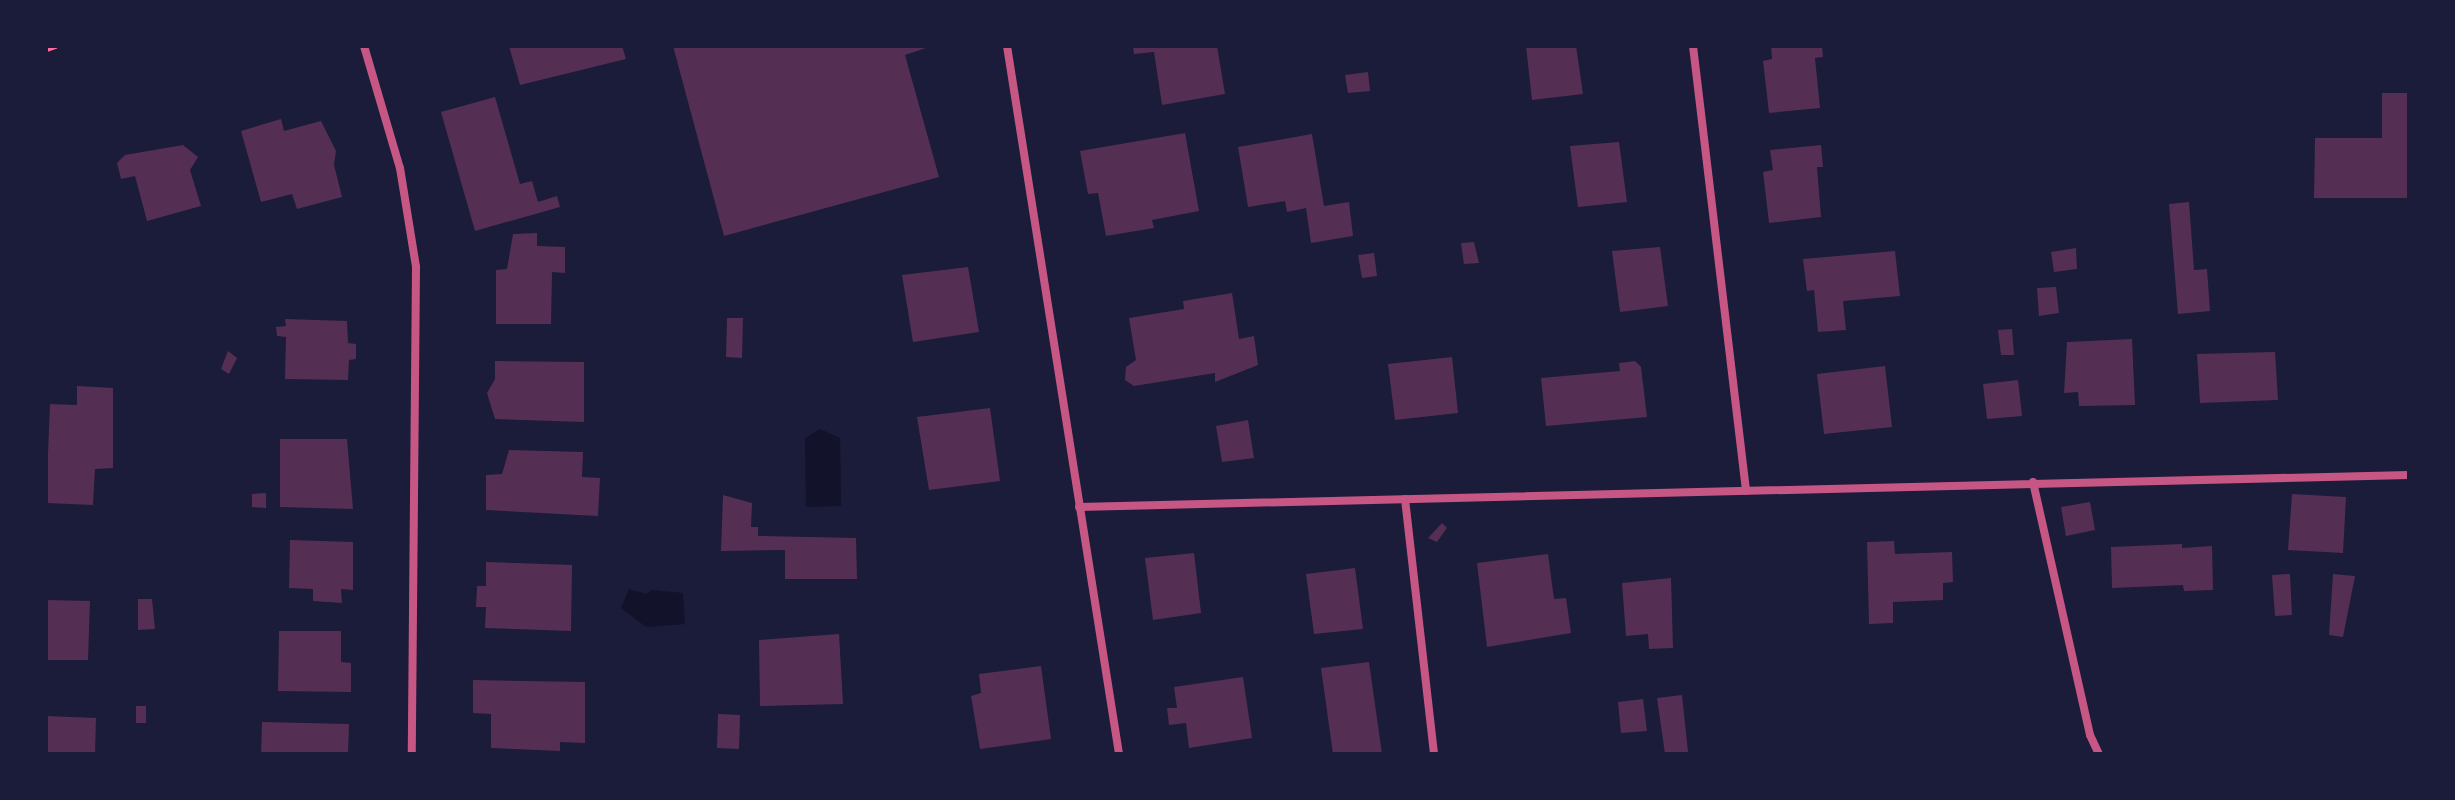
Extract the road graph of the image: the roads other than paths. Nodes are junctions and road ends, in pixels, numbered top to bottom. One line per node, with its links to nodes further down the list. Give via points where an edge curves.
1 (364, 46): 9 (street, via 400,168 416,267)
2 (1007, 46): 8 (street)
3 (1693, 46): 6 (street)
4 (2409, 475): 5 (street)
5 (2033, 482): 6 (street); 12 (street, via 2090,735)
6 (1746, 491): 7 (street)
7 (1405, 499): 8 (street); 11 (street)
8 (1079, 507): 10 (street)
9 (412, 754)
10 (1119, 754)
11 (1434, 754)
12 (2099, 754)

